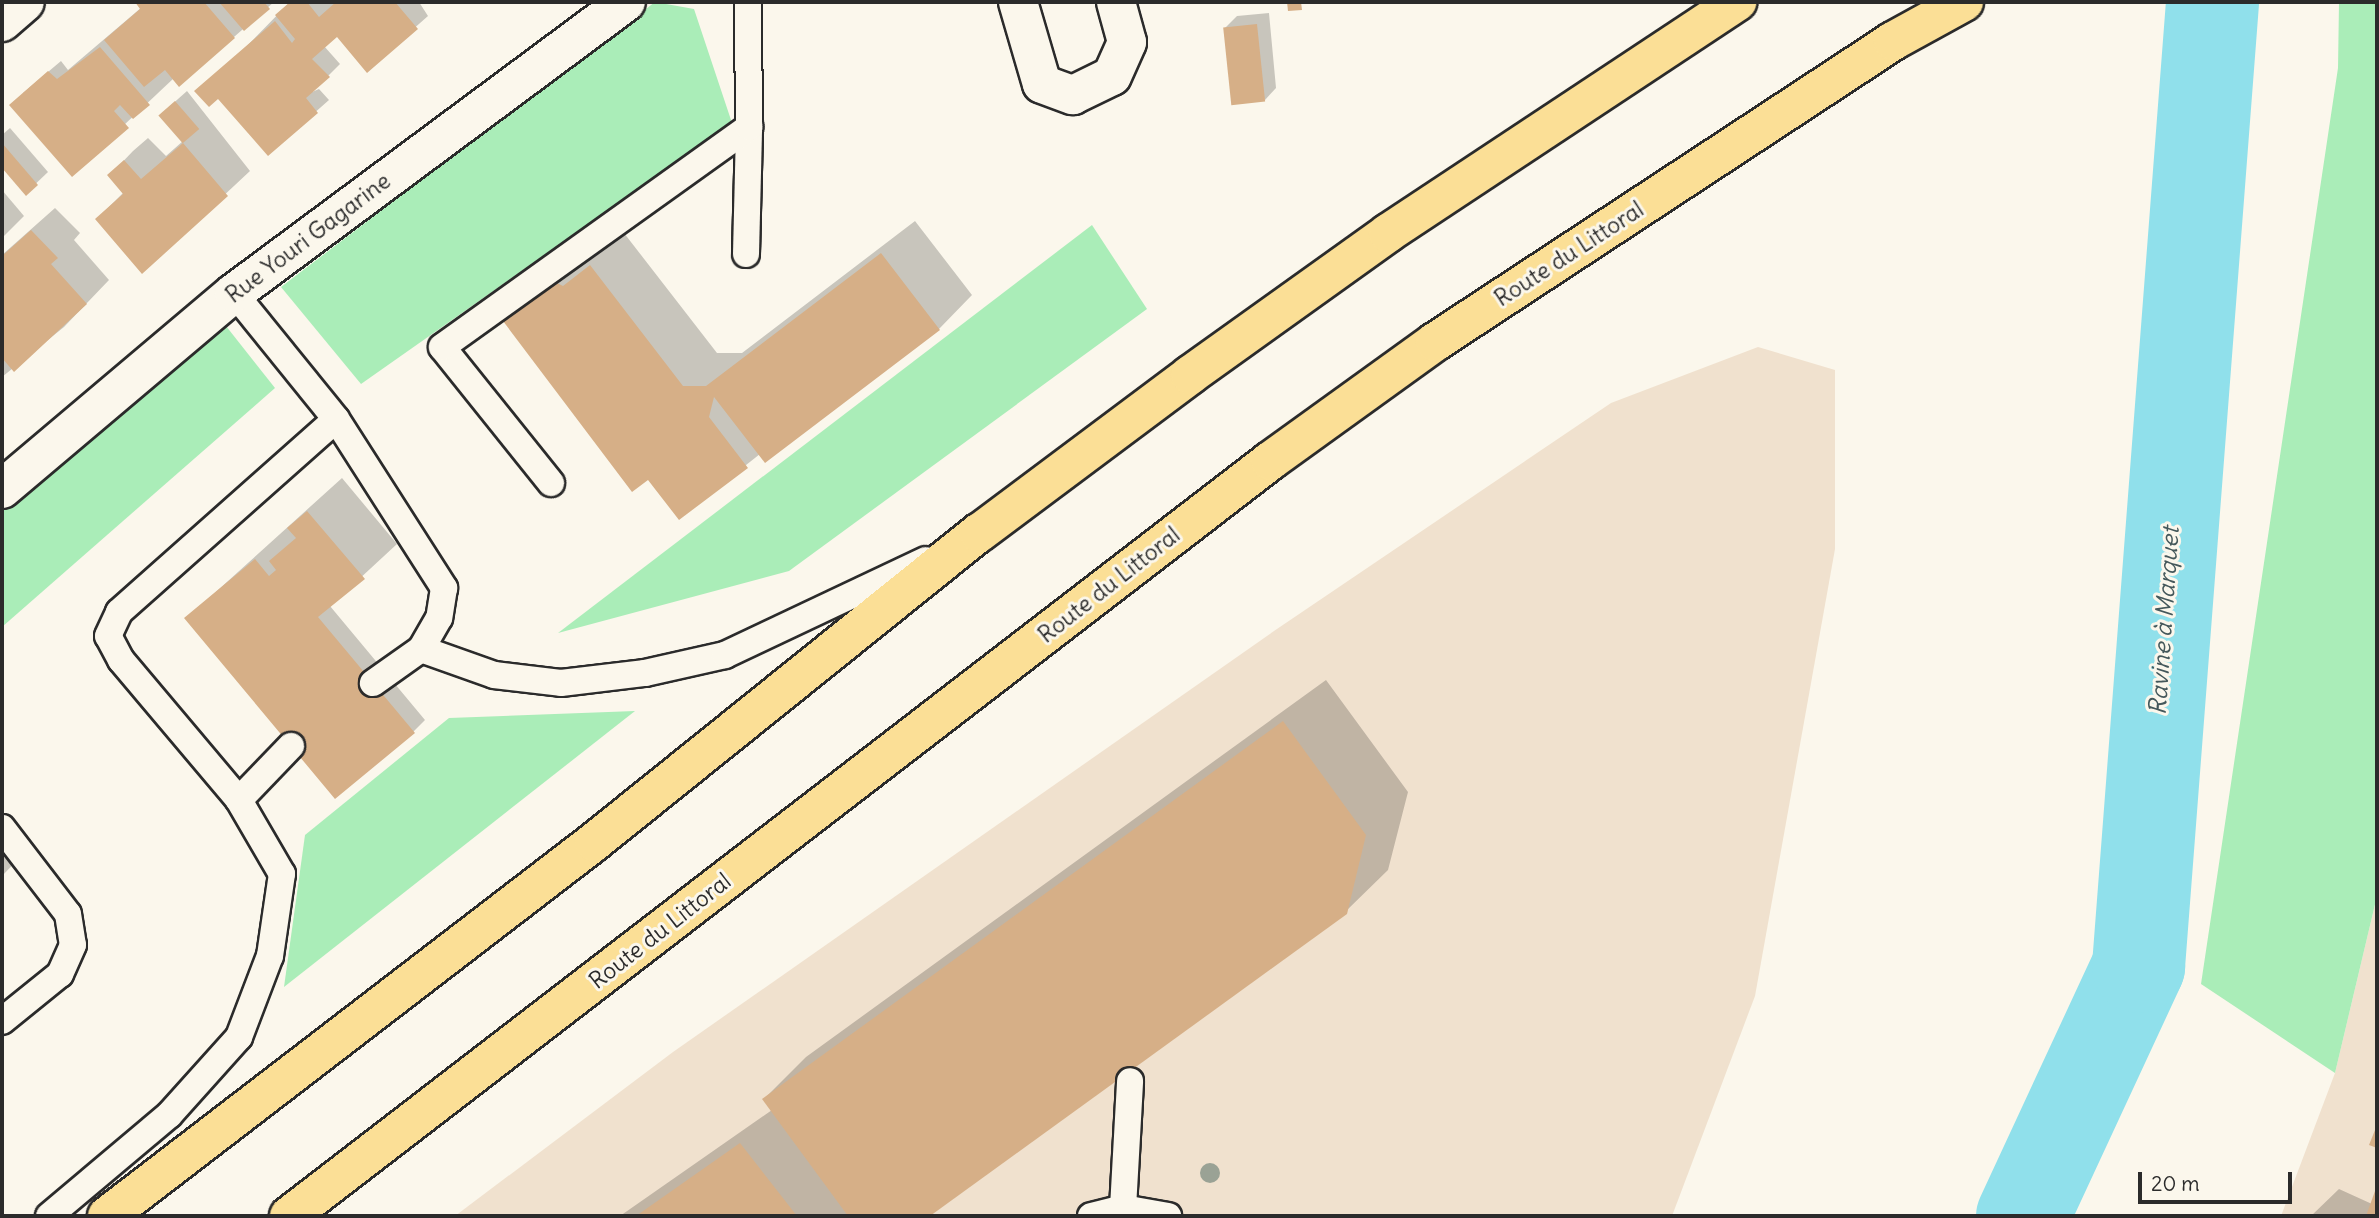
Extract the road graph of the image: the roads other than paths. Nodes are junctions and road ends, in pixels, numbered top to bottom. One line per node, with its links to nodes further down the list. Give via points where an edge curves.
1 (24, 2): 8 (street)
2 (626, 2): 11 (street, Rue Youri Gagarine)
3 (748, 2): 9 (lane)
4 (1018, 2): 5 (street, via 1042,84 1073,95 1112,76 1127,42)
5 (1116, 2)
6 (1737, 2): 15 (highway, via 1388,233)
7 (1964, 2): 26 (highway, Route du Littoral, via 1893,41 1435,342 1270,461)
8 (2, 22)
9 (749, 127): 10 (lane); 13 (lane, via 442,347)
10 (746, 254)
11 (234, 293): 12 (lane); 14 (street, Rue Youri Gagarine)
12 (336, 419): 16 (lane, via 444,588 439,618); 19 (lane, via 119,612 108,636 121,660)
13 (551, 483)
14 (2, 489)
15 (979, 533): 16 (lane, via 724,655 645,673 561,683 494,676); 25 (highway, via 594,842)
16 (421, 649): 17 (lane)
17 (373, 683)
18 (291, 746): 19 (lane)
19 (239, 800): 24 (lane, via 282,874 270,956 239,1037 169,1115)
20 (2, 828): 21 (lane, via 68,914 73,945 60,974)
21 (2, 1021)
22 (1130, 1081): 23 (lane)
23 (1123, 1208): 27 (lane); 28 (lane)
24 (49, 1216)
25 (107, 1216)
26 (289, 1216)
27 (1091, 1216)
28 (1168, 1216)

